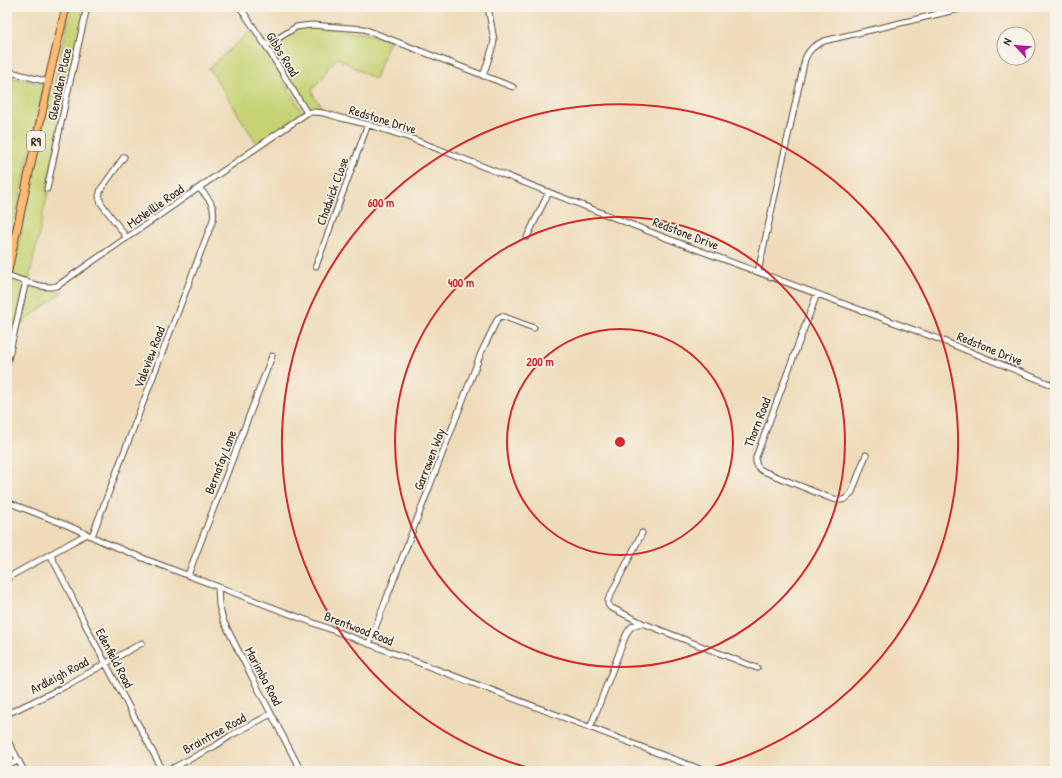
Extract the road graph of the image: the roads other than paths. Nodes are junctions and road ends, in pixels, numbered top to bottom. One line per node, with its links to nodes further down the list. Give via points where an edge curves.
1 (66, 7): 9 (highway, R9)
2 (87, 7): 15 (street, Glenalden Place)
3 (240, 7): 6 (street, Gibbs Road)
4 (488, 7): 8 (street, via 494,40)
5 (968, 7): 20 (street, via 824,41 810,50 805,59)
6 (266, 46): 8 (street, via 300,26 364,29); 11 (street, Gibbs Road)
7 (7, 71): 9 (street)
8 (483, 76): 10 (street)
9 (48, 82): 21 (highway, R9)
10 (513, 88)
11 (307, 113): 12 (street, Redstone Drive, via 322,113); 14 (street, McNeillie Road)
12 (368, 124): 16 (street, Redstone Drive); 19 (street, Chadwick Close)
13 (124, 157): 18 (street, via 101,189 100,196 101,203)
14 (199, 188): 18 (street, McNeillie Road); 31 (street, Valeview Road, via 210,200 214,210 213,220)
15 (48, 189)
16 (549, 192): 17 (street); 20 (street, Redstone Drive)
17 (527, 237)
18 (127, 238): 22 (street, McNeillie Road, via 57,286 52,288)
19 (316, 266)
20 (758, 272): 23 (street, Redstone Drive)
21 (7, 275): 22 (street, McNeillie Road)
22 (26, 281): 26 (street)
23 (817, 294): 27 (street, Redstone Drive); 28 (street, Thorn Road, via 755,462 763,471 840,501 849,497 852,492)
24 (534, 328): 38 (street, Garrowen Way, via 502,316 498,318 481,353)
25 (272, 356): 33 (street, Bernafay Lane)
26 (7, 364)
27 (1055, 386)
28 (866, 455)
29 (7, 502): 31 (street, Brentwood Road)
30 (642, 533): 36 (street, via 608,604)
31 (90, 535): 32 (street); 33 (street, Brentwood Road)
32 (50, 554): 34 (street); 39 (street, Edenfield Road)
33 (188, 575): 35 (street, Brentwood Road)
34 (7, 578)
35 (218, 587): 38 (street, Brentwood Road); 42 (street, Marimba Road, via 223,620)
36 (645, 624): 40 (street); 43 (street, via 632,626 627,632)
37 (142, 643): 39 (street, Ardleigh Road)
38 (369, 644): 43 (street, Brentwood Road)
39 (106, 662): 41 (street, Ardleigh Road, via 62,688); 49 (street, Edenfield Road)
40 (757, 668)
41 (7, 714)
42 (271, 714): 50 (street, Braintree Road); 51 (street, Marimba Road)
43 (590, 728): 47 (street, Brentwood Road)
44 (7, 739): 45 (street)
45 (18, 761): 46 (street); 48 (street)
46 (7, 766)
47 (692, 766): 52 (street); 53 (street, Brentwood Road)
48 (24, 771)
49 (163, 771)
50 (167, 771)
51 (301, 771)
52 (687, 771)
53 (705, 771)

